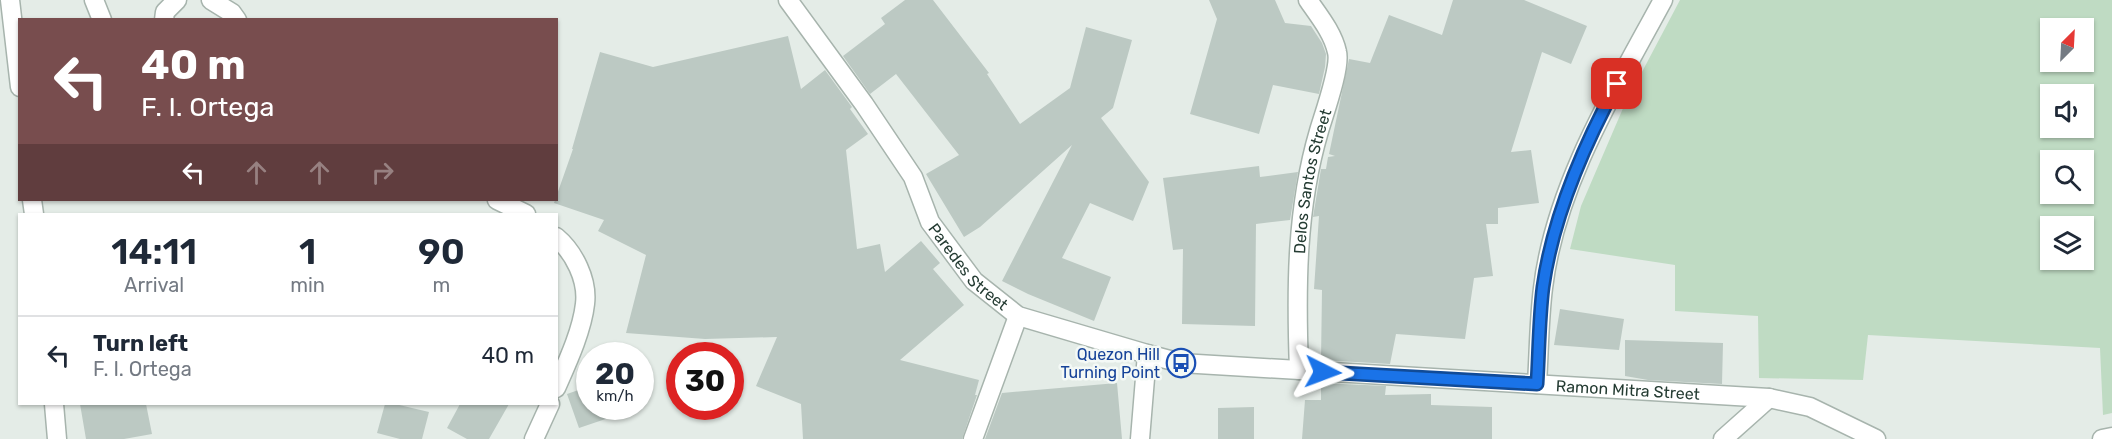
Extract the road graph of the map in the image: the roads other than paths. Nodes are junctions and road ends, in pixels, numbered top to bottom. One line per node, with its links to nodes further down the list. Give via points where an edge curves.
1 (10, 0): 11 (street)
2 (94, 0): 8 (street)
3 (177, 0): 9 (street)
4 (211, 0): 10 (street)
5 (788, 0): 15 (street, Paredes Street, via 912,177 930,222 974,281)
6 (1308, 0): 17 (street, Delos Santos Street, via 1338,53 1304,196 1298,250)
7 (1663, 0): 19 (street, via 1606,105 1566,196 1543,288)
8 (101, 18)
9 (164, 18)
10 (236, 18)
11 (18, 70)
12 (499, 201): 13 (street)
13 (523, 213)
14 (558, 240): 18 (street, via 580,267 585,303)
15 (1018, 316): 16 (street, Paredes Street); 26 (street)
16 (1147, 354): 17 (street, Paredes Street, via 1181,363); 27 (street)
17 (1299, 370): 19 (street, Ramon Mitra Street)
18 (558, 383)
19 (1537, 384): 20 (street, Ramon Mitra Street)
20 (1769, 398): 28 (street); 29 (street, Ramon Mitra Street, via 1810,406)
21 (54, 405): 24 (street)
22 (550, 405): 25 (street)
23 (2112, 437): 30 (street)
24 (57, 439)
25 (534, 439)
26 (973, 439)
27 (1140, 439)
28 (1723, 439)
29 (1876, 439)
30 (2102, 439)

